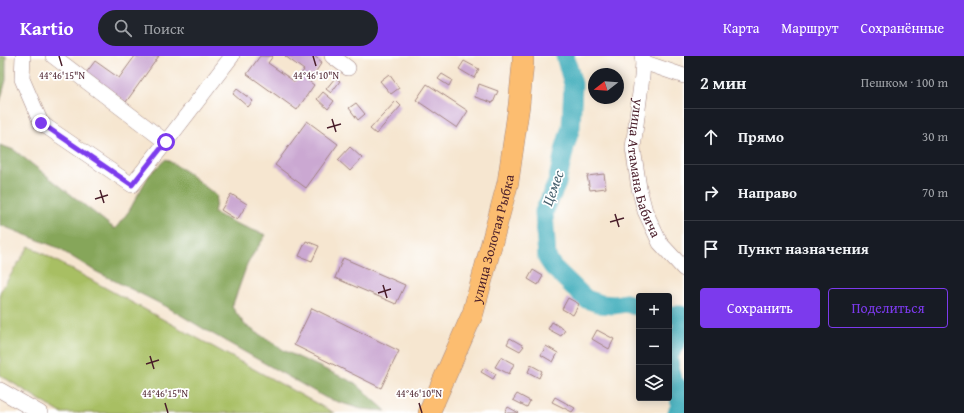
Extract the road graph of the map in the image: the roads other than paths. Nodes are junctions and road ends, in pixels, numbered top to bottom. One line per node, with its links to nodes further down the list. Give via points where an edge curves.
1 (23, 56): 9 (street, via 22,79 41,123 132,185)
2 (53, 56): 9 (street)
3 (232, 56): 9 (street)
4 (332, 56): 7 (street)
5 (522, 56): 13 (highway, улица Золотая Рыбка, via 519,105 508,182 473,313)
6 (642, 59): 8 (street); 10 (street, улица Атамана Бабича, via 633,148 639,188 645,211 660,243)
7 (348, 68)
8 (684, 76)
9 (166, 142)
10 (684, 269)
11 (0, 390): 12 (street)
12 (40, 413)
13 (429, 413)

